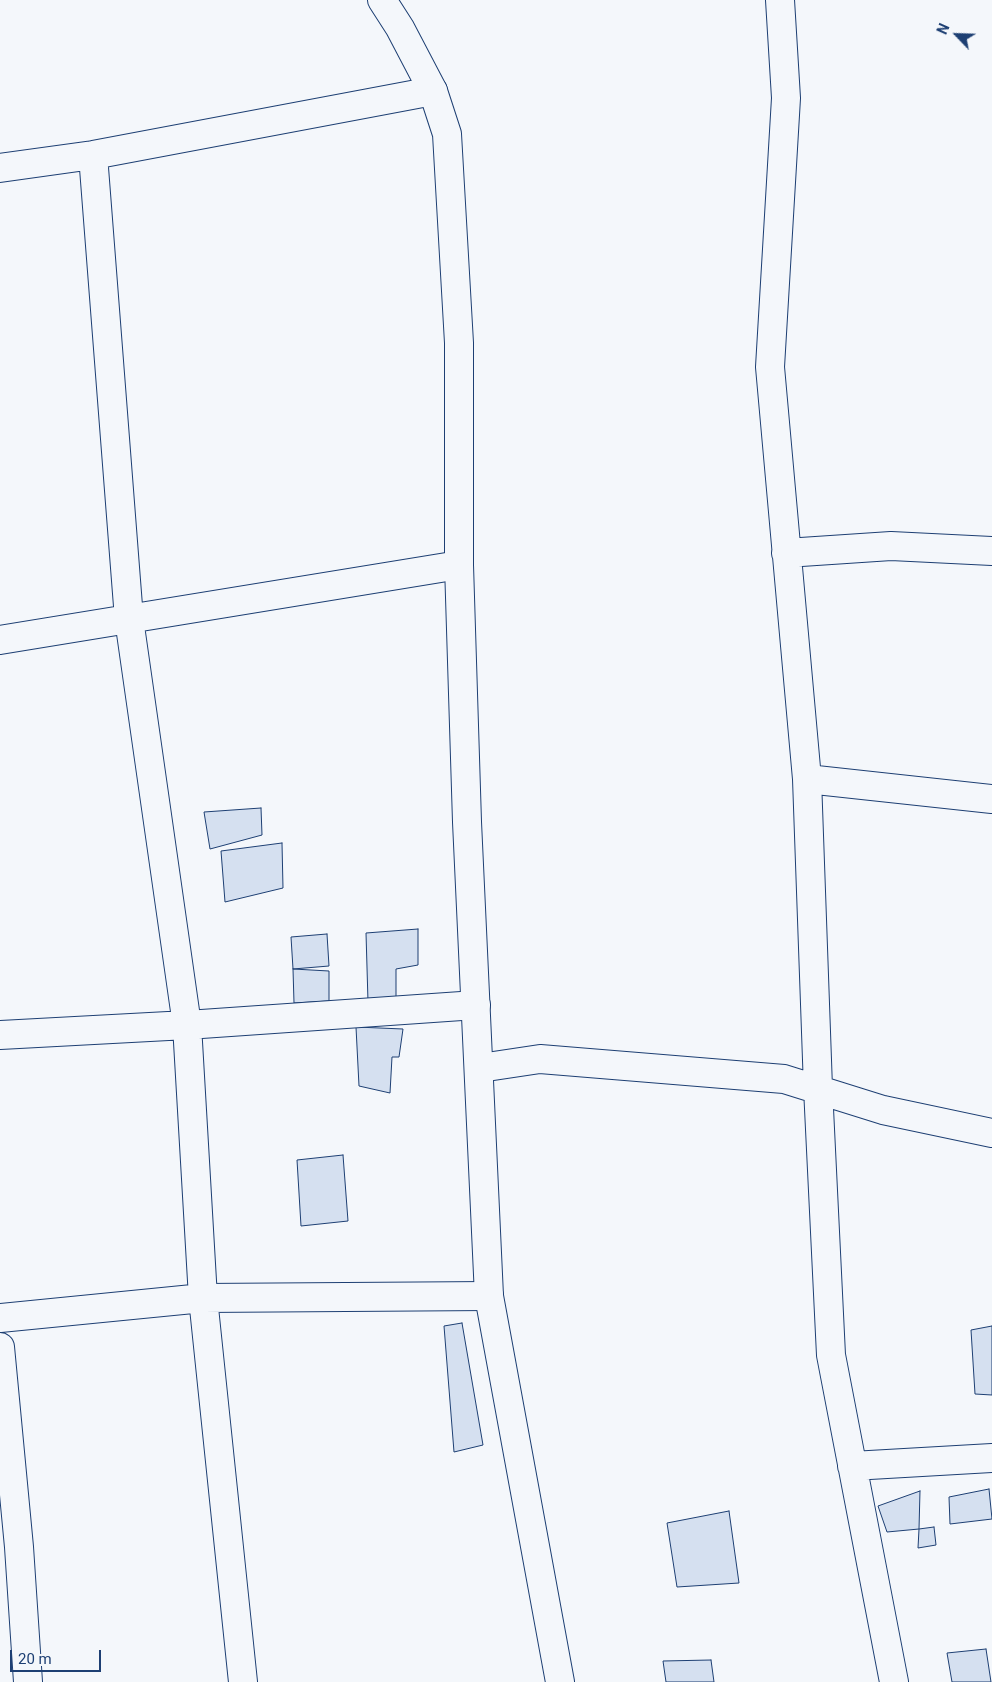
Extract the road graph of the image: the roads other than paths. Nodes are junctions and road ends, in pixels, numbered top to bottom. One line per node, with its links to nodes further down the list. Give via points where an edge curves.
1 (382, 0): 3 (street)
2 (780, 0): 7 (street, via 786,98 770,367)
3 (433, 91): 4 (street); 8 (street, via 447,134 459,333)
4 (93, 155): 5 (street); 9 (street)
5 (0, 168)
6 (992, 551): 7 (street, via 890,546)
7 (786, 553): 11 (street)
8 (459, 566): 9 (street); 13 (street)
9 (129, 619): 10 (street); 14 (street)
10 (0, 640)
11 (806, 779): 12 (street); 17 (street)
12 (992, 799)
13 (476, 1005): 14 (street); 16 (street)
14 (187, 1025): 15 (street); 20 (street)
15 (0, 1035)
16 (480, 1068): 17 (street, via 540,1059 784,1079); 19 (street)
17 (818, 1088): 18 (street, via 883,1110); 24 (street, via 831,1355)
18 (992, 1133)
19 (489, 1296): 20 (street); 27 (street)
20 (203, 1298): 21 (street); 26 (street)
21 (0, 1318)
22 (0, 1347): 25 (street, via 20,1547)
23 (992, 1458): 24 (street)
24 (852, 1466): 28 (street)
25 (28, 1682)
26 (243, 1682)
27 (560, 1682)
28 (894, 1682)

